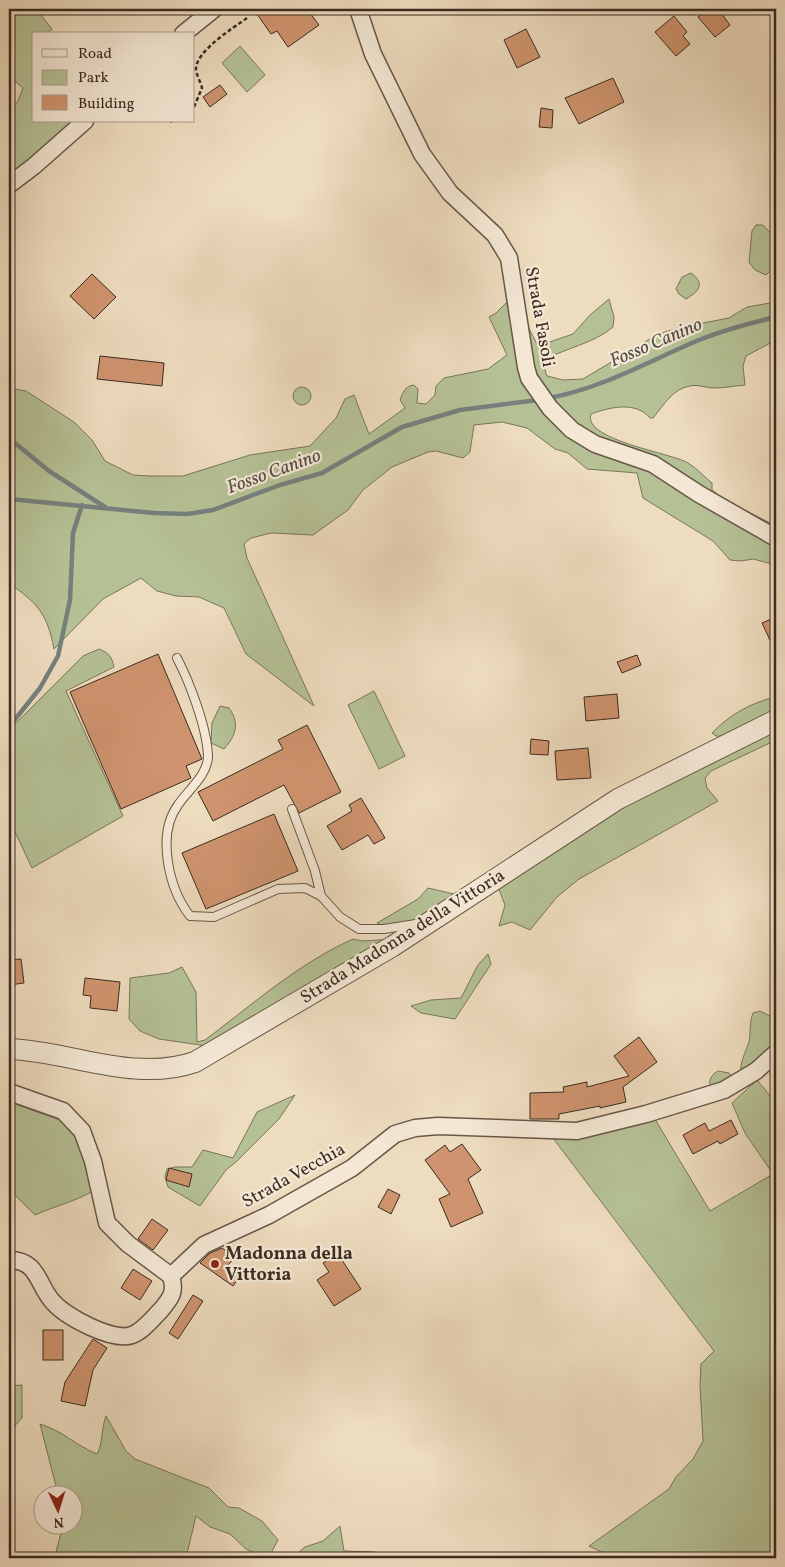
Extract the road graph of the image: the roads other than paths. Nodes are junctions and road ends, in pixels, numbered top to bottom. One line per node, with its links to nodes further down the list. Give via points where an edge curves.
1 (214, 9): 3 (street)
2 (358, 9): 6 (street, Strada Fasoli, via 374,54 422,154 450,193 495,234 509,258 526,368 529,378 550,408 584,437 610,450 653,464)
3 (185, 32)
4 (84, 122): 5 (street)
5 (9, 184)
6 (776, 538)
7 (177, 658): 10 (lane, via 191,686 208,757 204,770 176,806 168,832 168,870 182,906 190,916 214,917 278,890 305,888)
8 (776, 720): 11 (street, Strada Madonna della Vittoria, via 618,799 569,828)
9 (292, 809): 10 (lane)
10 (321, 896): 11 (lane, via 340,917 359,930 414,923)
11 (427, 925): 12 (street, Strada Madonna della Vittoria, via 228,1044 181,1067 138,1069 58,1054)
12 (9, 1049)
13 (776, 1053): 16 (street, Strada Vecchia, via 756,1071 724,1090 577,1131 438,1126 395,1134 352,1168 269,1215 204,1245)
14 (9, 1092): 16 (street, via 63,1111 82,1131 93,1161 107,1223 128,1244)
15 (9, 1260): 16 (street, via 19,1260 31,1268 52,1302 69,1315 115,1337 132,1335 171,1298 174,1287)
16 (171, 1276)

